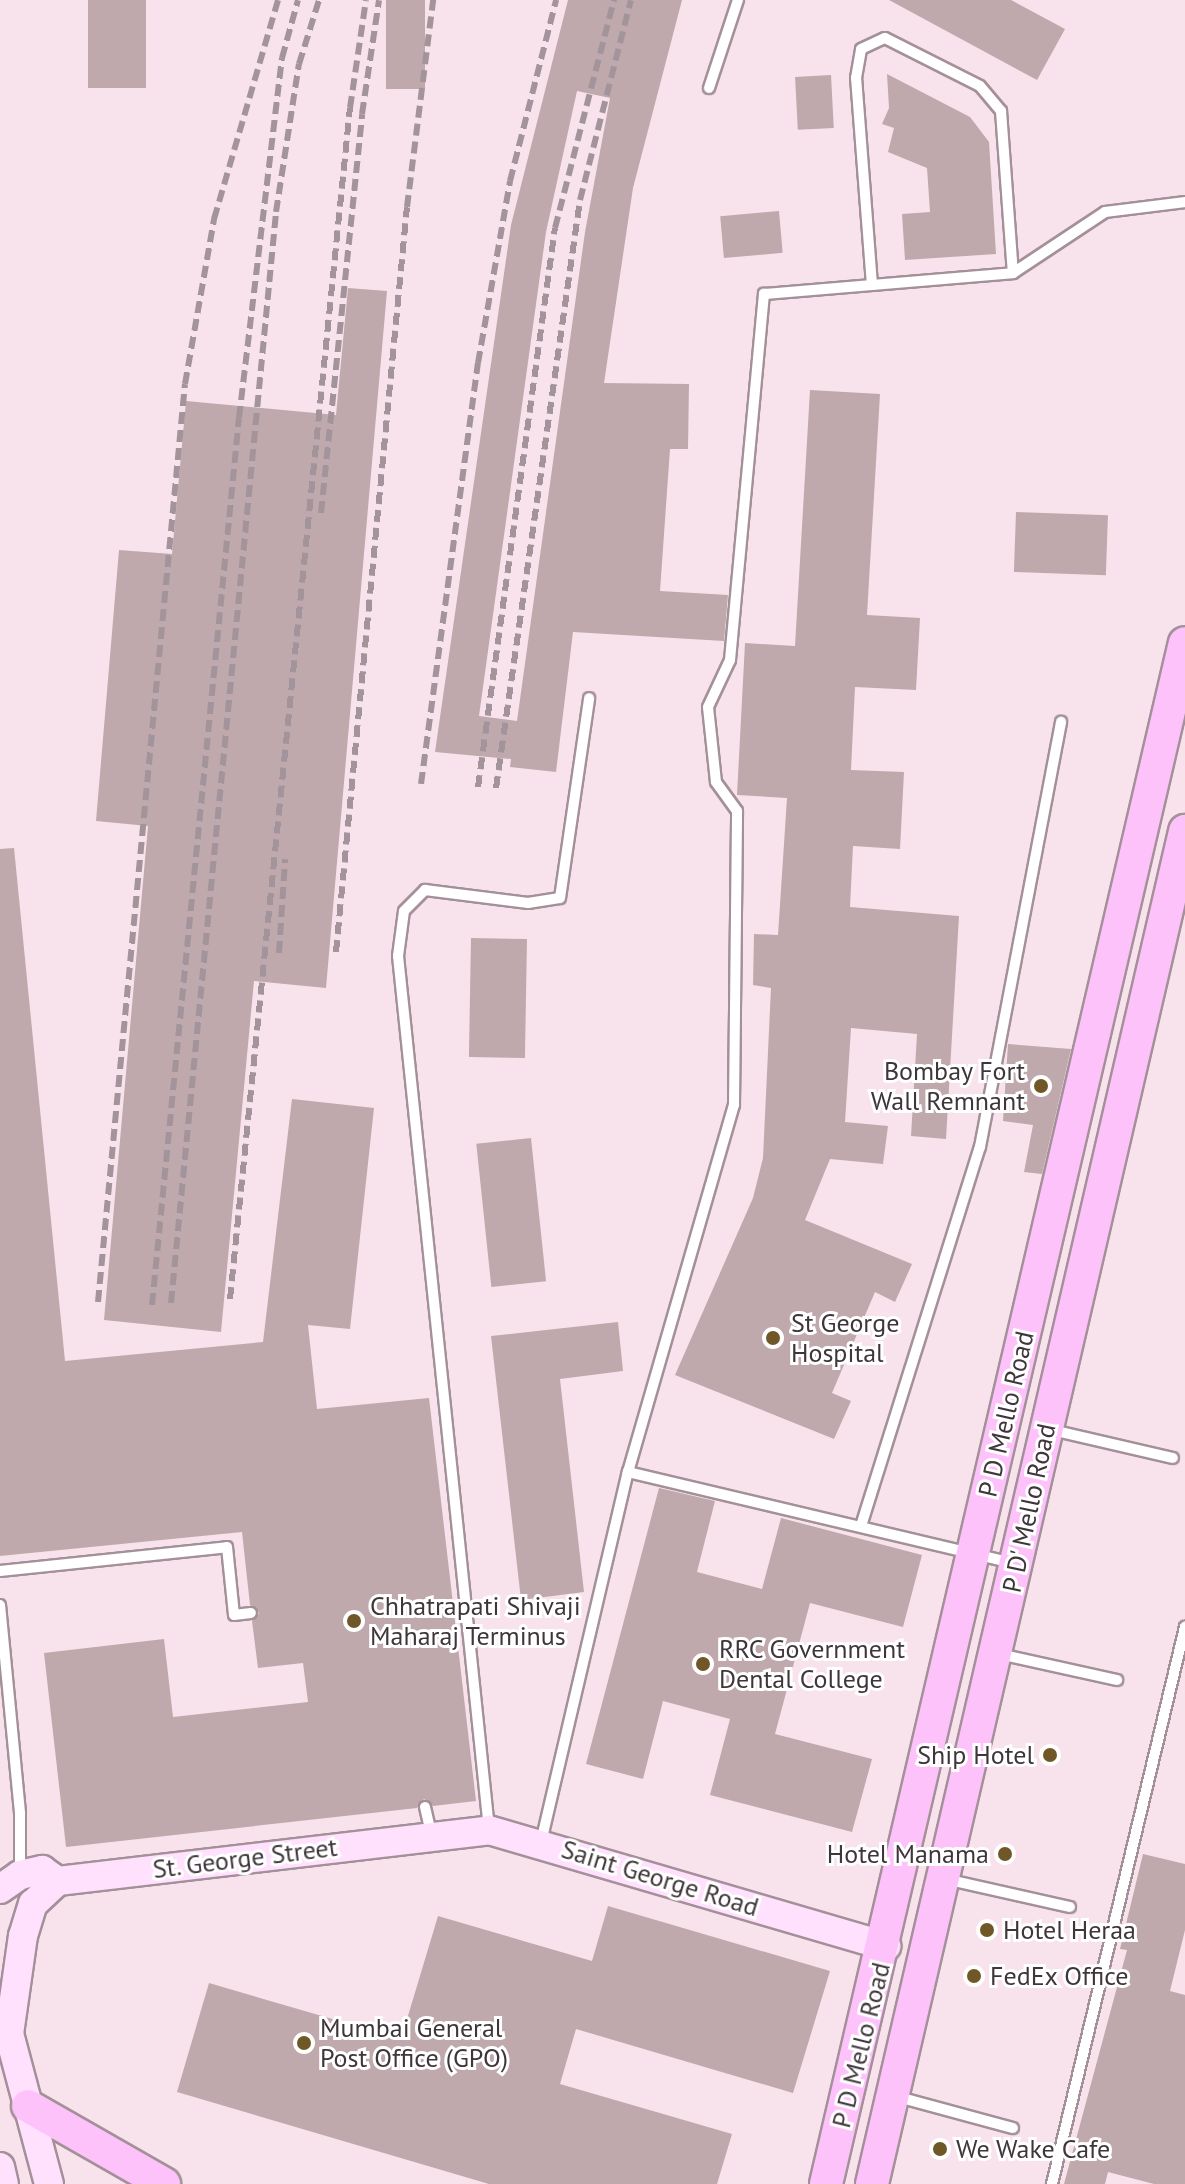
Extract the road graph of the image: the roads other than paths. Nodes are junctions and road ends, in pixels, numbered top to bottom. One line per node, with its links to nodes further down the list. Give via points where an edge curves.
1 (738, 0): 2 (lane)
2 (709, 88)
3 (1185, 202): 4 (lane, via 1105,212)
4 (1013, 273): 5 (lane); 5 (lane, via 1001,111 980,86 885,38 861,49 856,78)
5 (872, 285): 12 (lane, via 764,294 730,660 708,707 716,782 737,811 734,1105)
6 (1185, 643): 14 (main road, P D Mello Road)
7 (589, 698): 23 (lane, via 560,898 528,903 425,890 404,911 398,956)
8 (1061, 722): 13 (lane, via 980,1147)
9 (1185, 831): 10 (main road, P D' Mello Road)
10 (1046, 1429): 11 (lane); 15 (main road, P D' Mello Road)
11 (1173, 1458)
12 (628, 1472): 13 (lane); 25 (lane)
13 (861, 1526): 14 (lane)
14 (973, 1553): 15 (lane); 30 (main road, P D Mello Road)
15 (1015, 1564): 20 (main road, P D' Mello Road)
16 (0, 1571): 18 (lane, via 227,1547 234,1615)
17 (0, 1605): 28 (lane, via 20,1813)
18 (251, 1613)
19 (1185, 1627): 41 (lane)
20 (997, 1654): 21 (lane); 26 (main road, P D' Mello Road)
21 (1117, 1680)
22 (425, 1807): 24 (lane)
23 (489, 1830): 24 (main road, Saint George Road); 25 (main road, Saint George Road)
24 (431, 1834): 27 (main road, St. George Street)
25 (541, 1842): 30 (main road, Saint George Road)
26 (943, 1878): 29 (lane); 32 (main road, P D' Mello Road)
27 (58, 1881): 28 (main road, via 42,1870); 31 (main road, via 33,1904 29,1915)
28 (10, 1882)
29 (1070, 1907)
30 (886, 1946): 39 (main road, P D Mello Road)
31 (4, 2034): 33 (main road)
32 (892, 2095): 34 (lane); 40 (main road, P D' Mello Road)
33 (28, 2106): 37 (main road); 38 (main road)
34 (1013, 2128)
35 (0, 2167): 36 (main road)
36 (4, 2184)
37 (49, 2184)
38 (164, 2184)
39 (826, 2184)
40 (872, 2184)
41 (1052, 2184)

